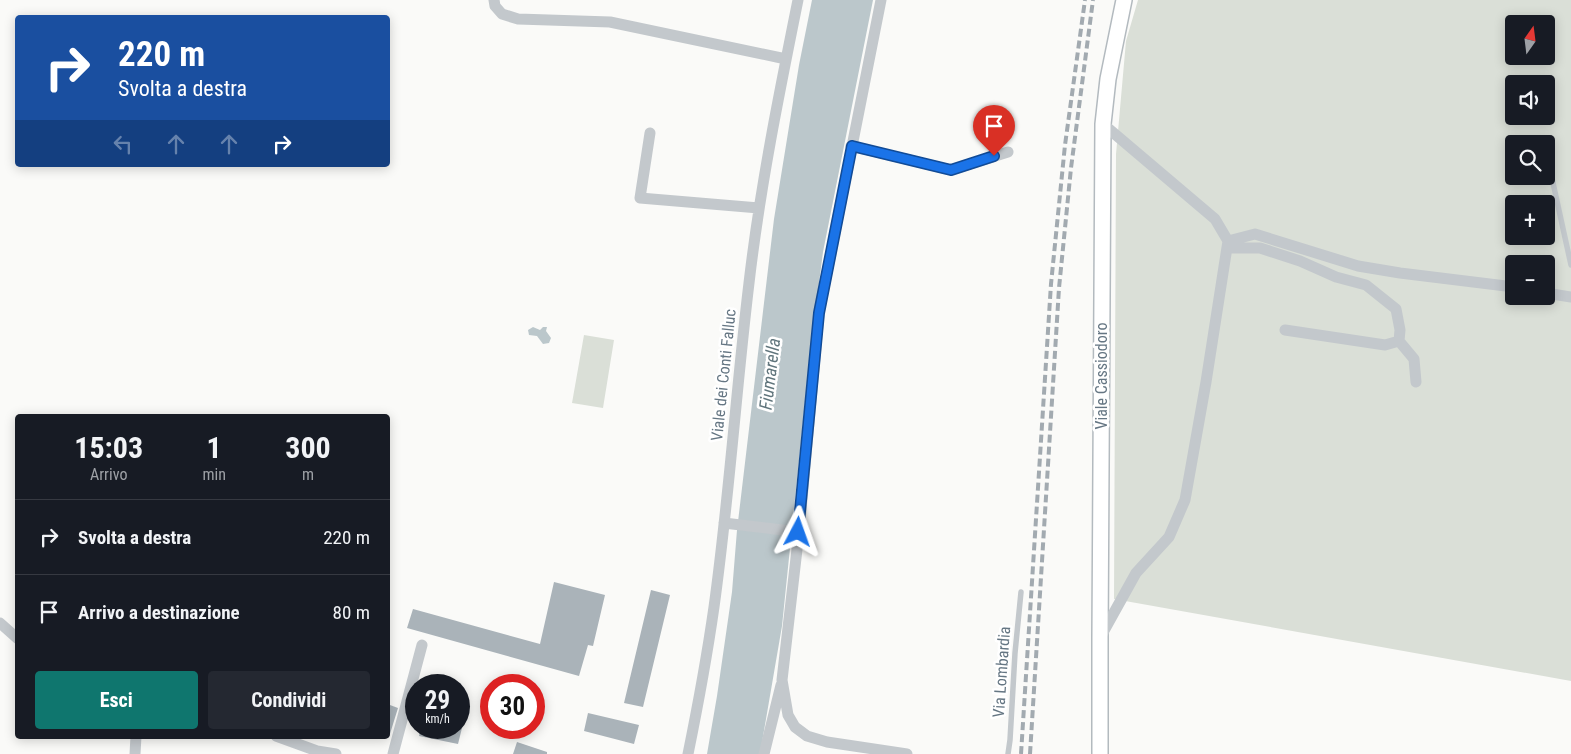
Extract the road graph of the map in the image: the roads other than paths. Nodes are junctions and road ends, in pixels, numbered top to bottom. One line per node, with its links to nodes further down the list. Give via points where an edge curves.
1 (494, 0): 5 (street, via 502,14 518,20 610,22)
2 (798, 0): 5 (street, Viale dei Conti Falluc)
3 (881, 0): 8 (street)
4 (1124, 0): 6 (main road, Viale Cassiodoro, via 1108,79)
5 (786, 59): 11 (street, Viale dei Conti Falluc)
6 (1103, 124): 12 (street, via 1215,219); 25 (main road, Viale Cassiodoro)
7 (650, 133): 11 (street, via 640,198)
8 (852, 146): 9 (street, via 951,170); 21 (street, via 819,313)
9 (1008, 152)
10 (1554, 185): 13 (lane)
11 (759, 208): 20 (street, Viale dei Conti Falluc)
12 (1228, 245): 14 (street, via 1255,234 1358,266); 18 (street, via 1260,248 1366,285 1396,309); 25 (street, via 1185,500 1169,537 1136,572)
13 (1571, 265)
14 (1505, 286)
15 (1555, 294): 16 (street)
16 (1571, 297)
17 (1286, 330): 18 (street, via 1384,345)
18 (1399, 341): 19 (street, via 1414,359)
19 (1416, 382)
20 (724, 523): 21 (street); 33 (street, Viale dei Conti Falluc, via 700,695)
21 (796, 532): 27 (street)
22 (1021, 592): 36 (lane, Via Lombardia)
23 (0, 622): 24 (street)
24 (15, 636)
25 (1100, 638): 37 (main road, Viale Cassiodoro)
26 (422, 645): 32 (street)
27 (782, 680): 34 (street); 35 (street, via 788,715 795,727 807,736)
28 (136, 739): 30 (street)
29 (284, 739): 31 (street)
30 (135, 754)
31 (336, 754)
32 (393, 754)
33 (688, 754)
34 (764, 754)
35 (907, 754)
36 (1008, 754)
37 (1100, 754)

